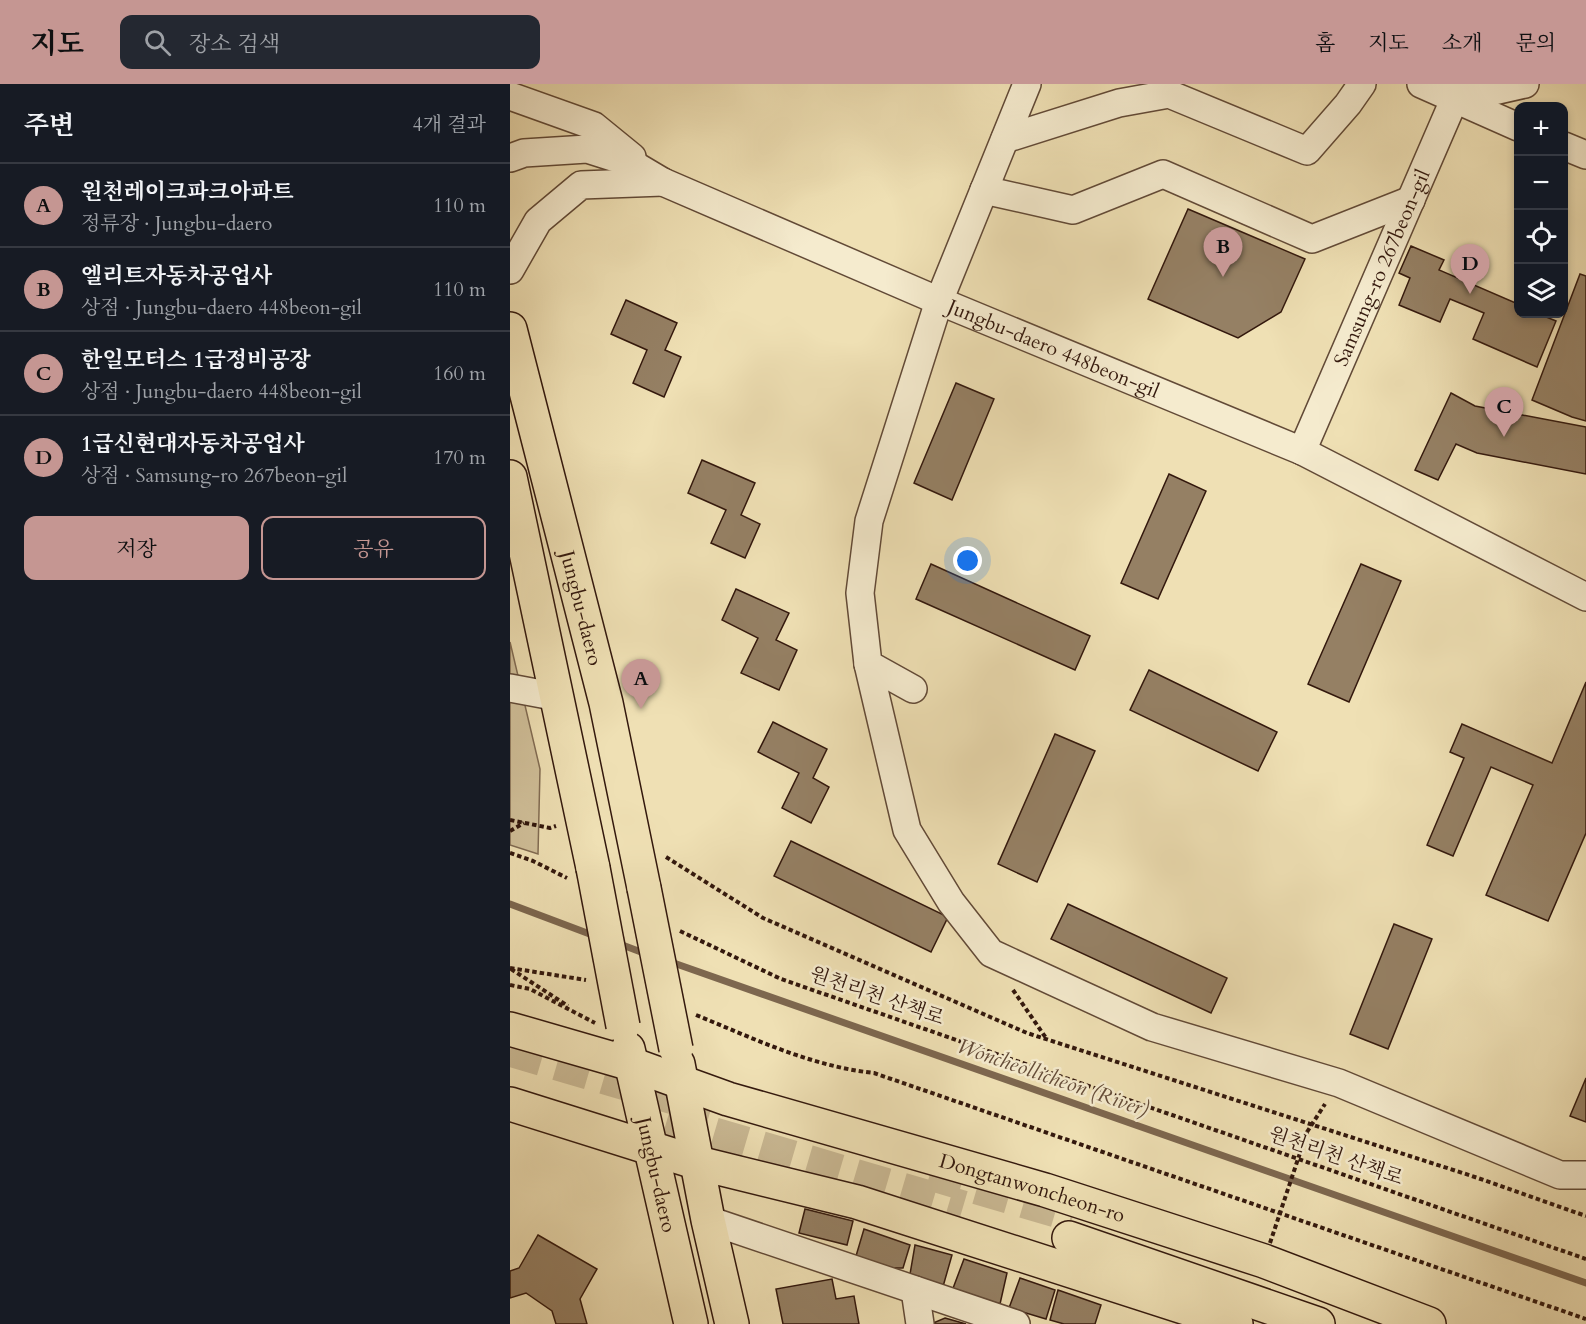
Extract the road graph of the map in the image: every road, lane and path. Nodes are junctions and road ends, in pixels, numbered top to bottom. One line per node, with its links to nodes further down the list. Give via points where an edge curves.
1 (1027, 84): 9 (street)
2 (1362, 84): 6 (street, via 1307,151 1169,94)
3 (1421, 84): 5 (street)
4 (1525, 84): 5 (street)
5 (1457, 92): 8 (street); 15 (street, Samsung-ro 267beon-gil)
6 (1123, 93): 9 (street)
7 (510, 96): 13 (street, via 594,126)
8 (1514, 125)
9 (1005, 139): 14 (street)
10 (1568, 148): 11 (street)
11 (1586, 155)
12 (510, 158): 13 (street, Jungbu-daero 448beon-gil, via 524,153 587,149 631,163)
13 (663, 182): 16 (street, via 581,185 538,221); 17 (street, Jungbu-daero 448beon-gil)
14 (984, 190): 15 (street, via 1073,210 1163,174 1312,239); 17 (street)
15 (1411, 200): 19 (street, Samsung-ro 267beon-gil)
16 (510, 270)
17 (939, 301): 19 (street, Jungbu-daero 448beon-gil); 22 (street, via 869,520 860,593)
18 (510, 328): 30 (main road, Jungbu-daero, via 606,703)
19 (1302, 451): 21 (street, Jungbu-daero 448beon-gil)
20 (510, 477): 25 (main road, Jungbu-daero)
21 (1586, 597)
22 (868, 664): 24 (street); 34 (street, via 907,830 951,902)
23 (510, 688): 25 (street)
24 (913, 689)
25 (558, 697): 26 (main road, Jungbu-daero)
26 (583, 819): 28 (path, via 550,828); 32 (main road, Jungbu-daero)
27 (510, 820): 28 (path)
28 (525, 823): 29 (path)
29 (510, 831)
30 (633, 836): 40 (path, via 763,918); 42 (main road, Jungbu-daero, bridge)
31 (510, 854): 32 (path)
32 (584, 875): 41 (main road, Jungbu-daero, bridge)
33 (679, 931): 52 (path, 원천리천 산책로, via 781,979)
34 (991, 953): 40 (path); 43 (street, via 1152,1028)
35 (510, 968): 36 (path); 41 (path)
36 (588, 980)
37 (510, 985): 41 (path, via 530,989)
38 (694, 1015): 54 (path, via 814,1062 874,1073)
39 (510, 1029): 41 (main road, Dongtanwoncheon-ro)
40 (1047, 1039): 45 (path)
41 (622, 1041): 42 (main road, Dongtanwoncheon-ro); 46 (main road, Jungbu-daero)
42 (681, 1082): 47 (main road, Jungbu-daero); 62 (main road, Dongtanwoncheon-ro, via 1045,1190 1264,1261)
43 (1338, 1083): 45 (path); 48 (street, via 1560,1175)
44 (510, 1104): 46 (main road)
45 (1311, 1124): 49 (path); 51 (path, bridge)
46 (652, 1148): 47 (main road); 55 (main road, Jungbu-daero)
47 (698, 1163): 50 (main road, Jungbu-daero); 59 (main road, via 857,1202)
48 (1586, 1175)
49 (1586, 1216)
50 (708, 1220): 53 (street); 56 (main road, Jungbu-daero)
51 (1270, 1243)
52 (1586, 1259)
53 (915, 1290): 57 (street); 58 (street)
54 (1586, 1319)
55 (691, 1324)
56 (732, 1324)
57 (920, 1324)
58 (1016, 1324)
59 (1236, 1324)
60 (1318, 1324): 61 (main road, via 1071,1227)
61 (1379, 1324)
62 (1429, 1324)

